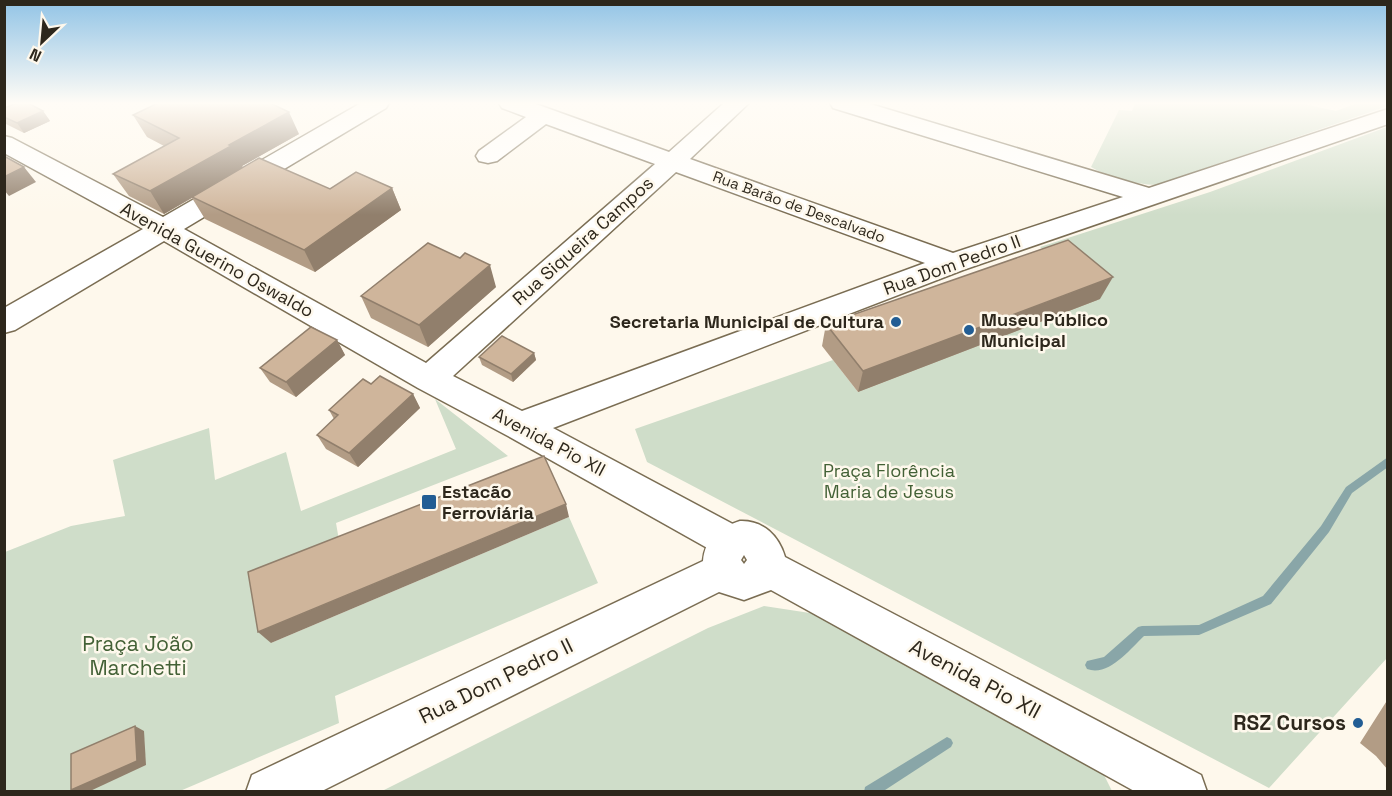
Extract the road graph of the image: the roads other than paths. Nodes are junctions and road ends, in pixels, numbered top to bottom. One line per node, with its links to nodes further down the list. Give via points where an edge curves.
1 (316, 140): 11 (street)
2 (509, 140): 8 (street)
3 (614, 140): 9 (street, Rua Barão de Descalvado)
4 (696, 140): 9 (street, Rua Siqueira Campos)
5 (961, 140): 10 (street)
6 (1317, 140): 10 (street, Rua Dom Pedro II)
7 (4, 143): 11 (street, Avenida Guerino Oswaldo)
8 (488, 156)
9 (672, 161): 12 (street, Rua Barão de Descalvado); 14 (street, Rua Siqueira Campos)
10 (1151, 197): 12 (street, Rua Dom Pedro II)
11 (164, 229): 13 (street); 14 (street, Avenida Guerino Oswaldo)
12 (953, 263): 15 (street, Rua Dom Pedro II)
13 (4, 322)
14 (429, 379): 15 (street, Avenida Pio XII)
15 (520, 426): 16 (street, Avenida Pio XII)
16 (728, 556): 17 (street, Rua Dom Pedro II); 18 (street, Avenida Pio XII, via 731,577 745,581 758,577 766,567)
17 (269, 792)
18 (1184, 792)

